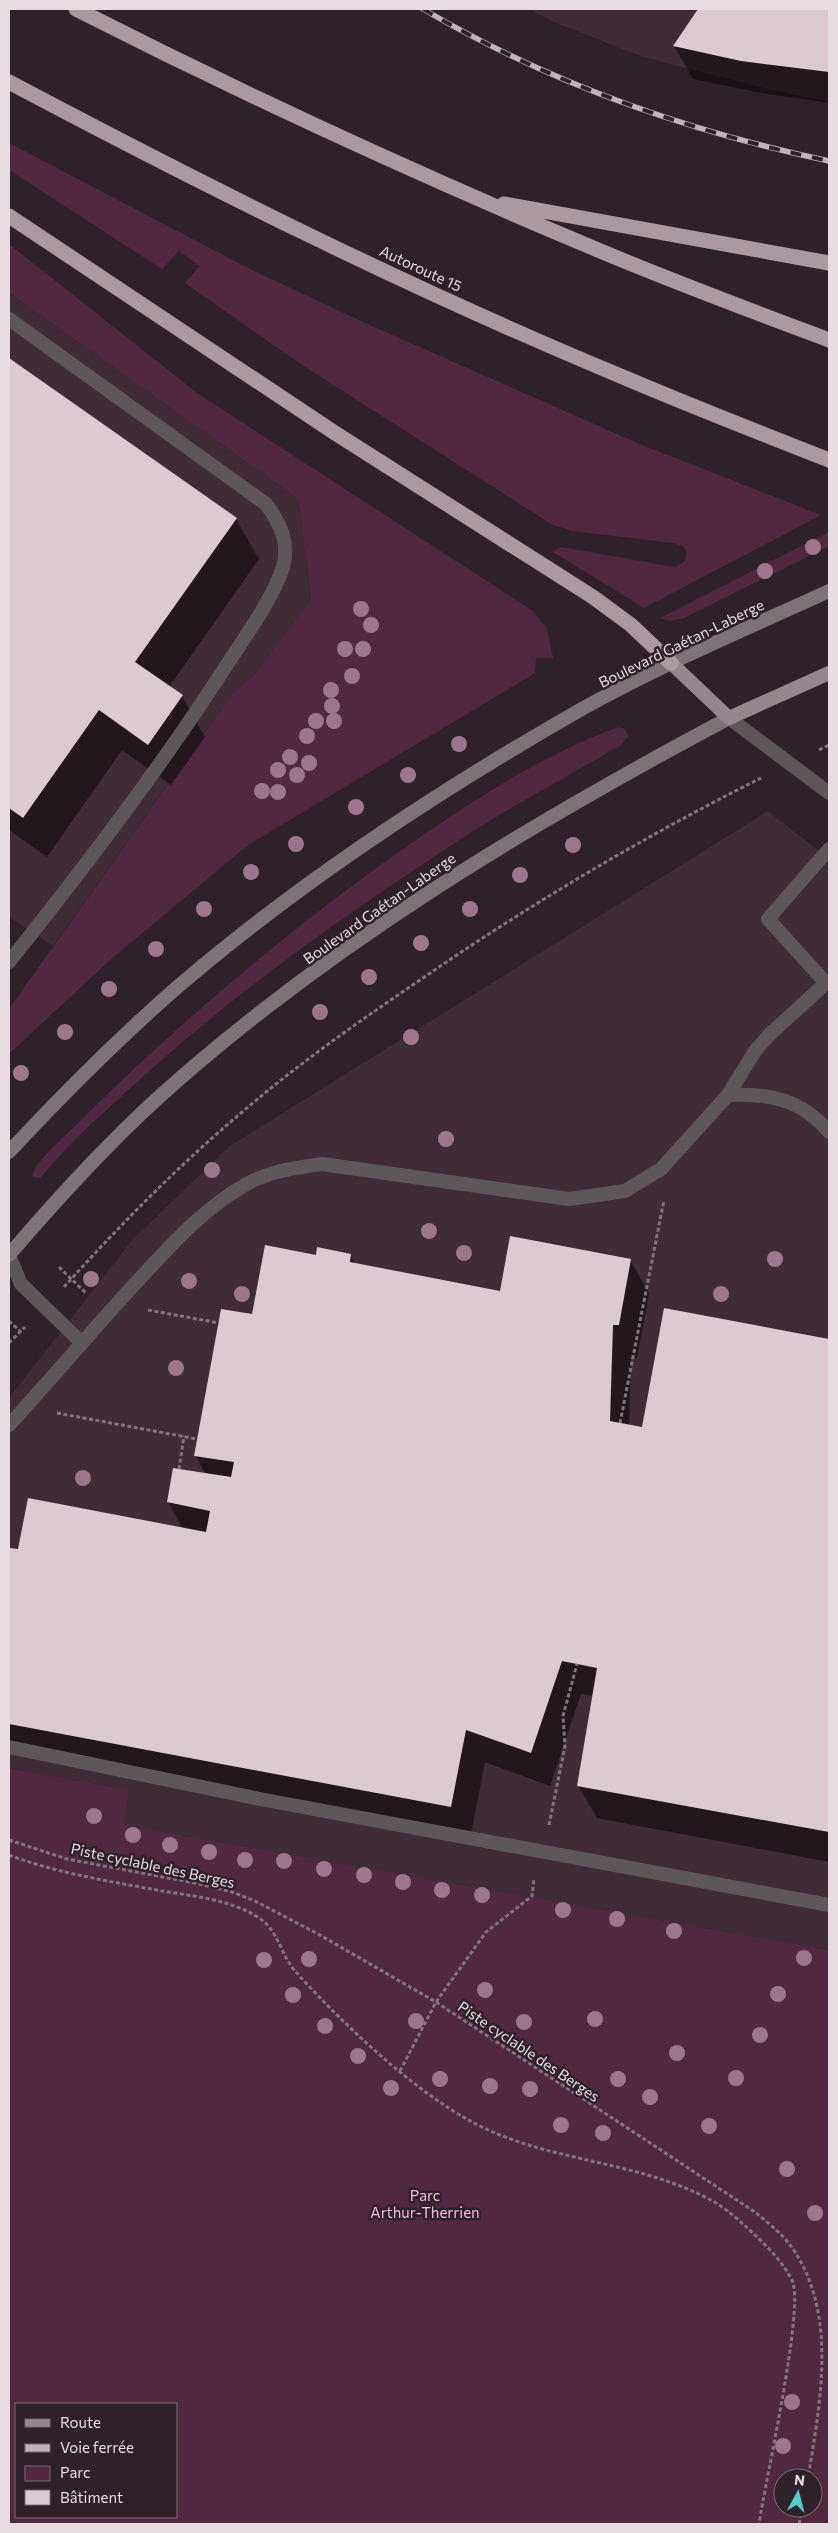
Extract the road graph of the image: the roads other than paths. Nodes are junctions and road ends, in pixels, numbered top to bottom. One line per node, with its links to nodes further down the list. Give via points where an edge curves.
1 (76, 9): 3 (highway, via 291,115)
2 (9, 82): 8 (highway, Autoroute 15, via 226,194 433,293 621,377)
3 (478, 199): 5 (highway); 7 (highway, via 600,251)
4 (9, 216): 10 (highway, via 335,433 593,597 631,625)
5 (829, 263)
6 (9, 319): 15 (lane, via 266,504 277,519 286,551 283,568 256,619 212,688 97,852)
7 (829, 340)
8 (829, 460)
9 (829, 591): 10 (main road, Boulevard Gaétan-Laberge)
10 (671, 663): 12 (main road); 18 (main road, Boulevard Gaétan-Laberge, via 581,710 514,750 318,877 175,990 125,1035)
11 (829, 673): 12 (main road, Boulevard Gaétan-Laberge)
12 (729, 718): 13 (lane); 19 (main road, Boulevard Gaétan-Laberge, via 621,775 499,848 301,982 159,1098 103,1151)
13 (829, 793)
14 (829, 849): 16 (lane, via 768,919 826,983 760,1046)
15 (9, 962)
16 (728, 1096): 17 (lane, via 756,1094 786,1100 811,1114); 20 (lane, via 661,1169 625,1191 569,1199 322,1164 284,1170 247,1184 215,1204 186,1230)
17 (829, 1132)
18 (9, 1152)
19 (9, 1255): 20 (lane, via 21,1284)
20 (82, 1342): 21 (lane)
21 (9, 1425)
22 (9, 1746): 23 (lane, via 260,1799)
23 (829, 1905)

